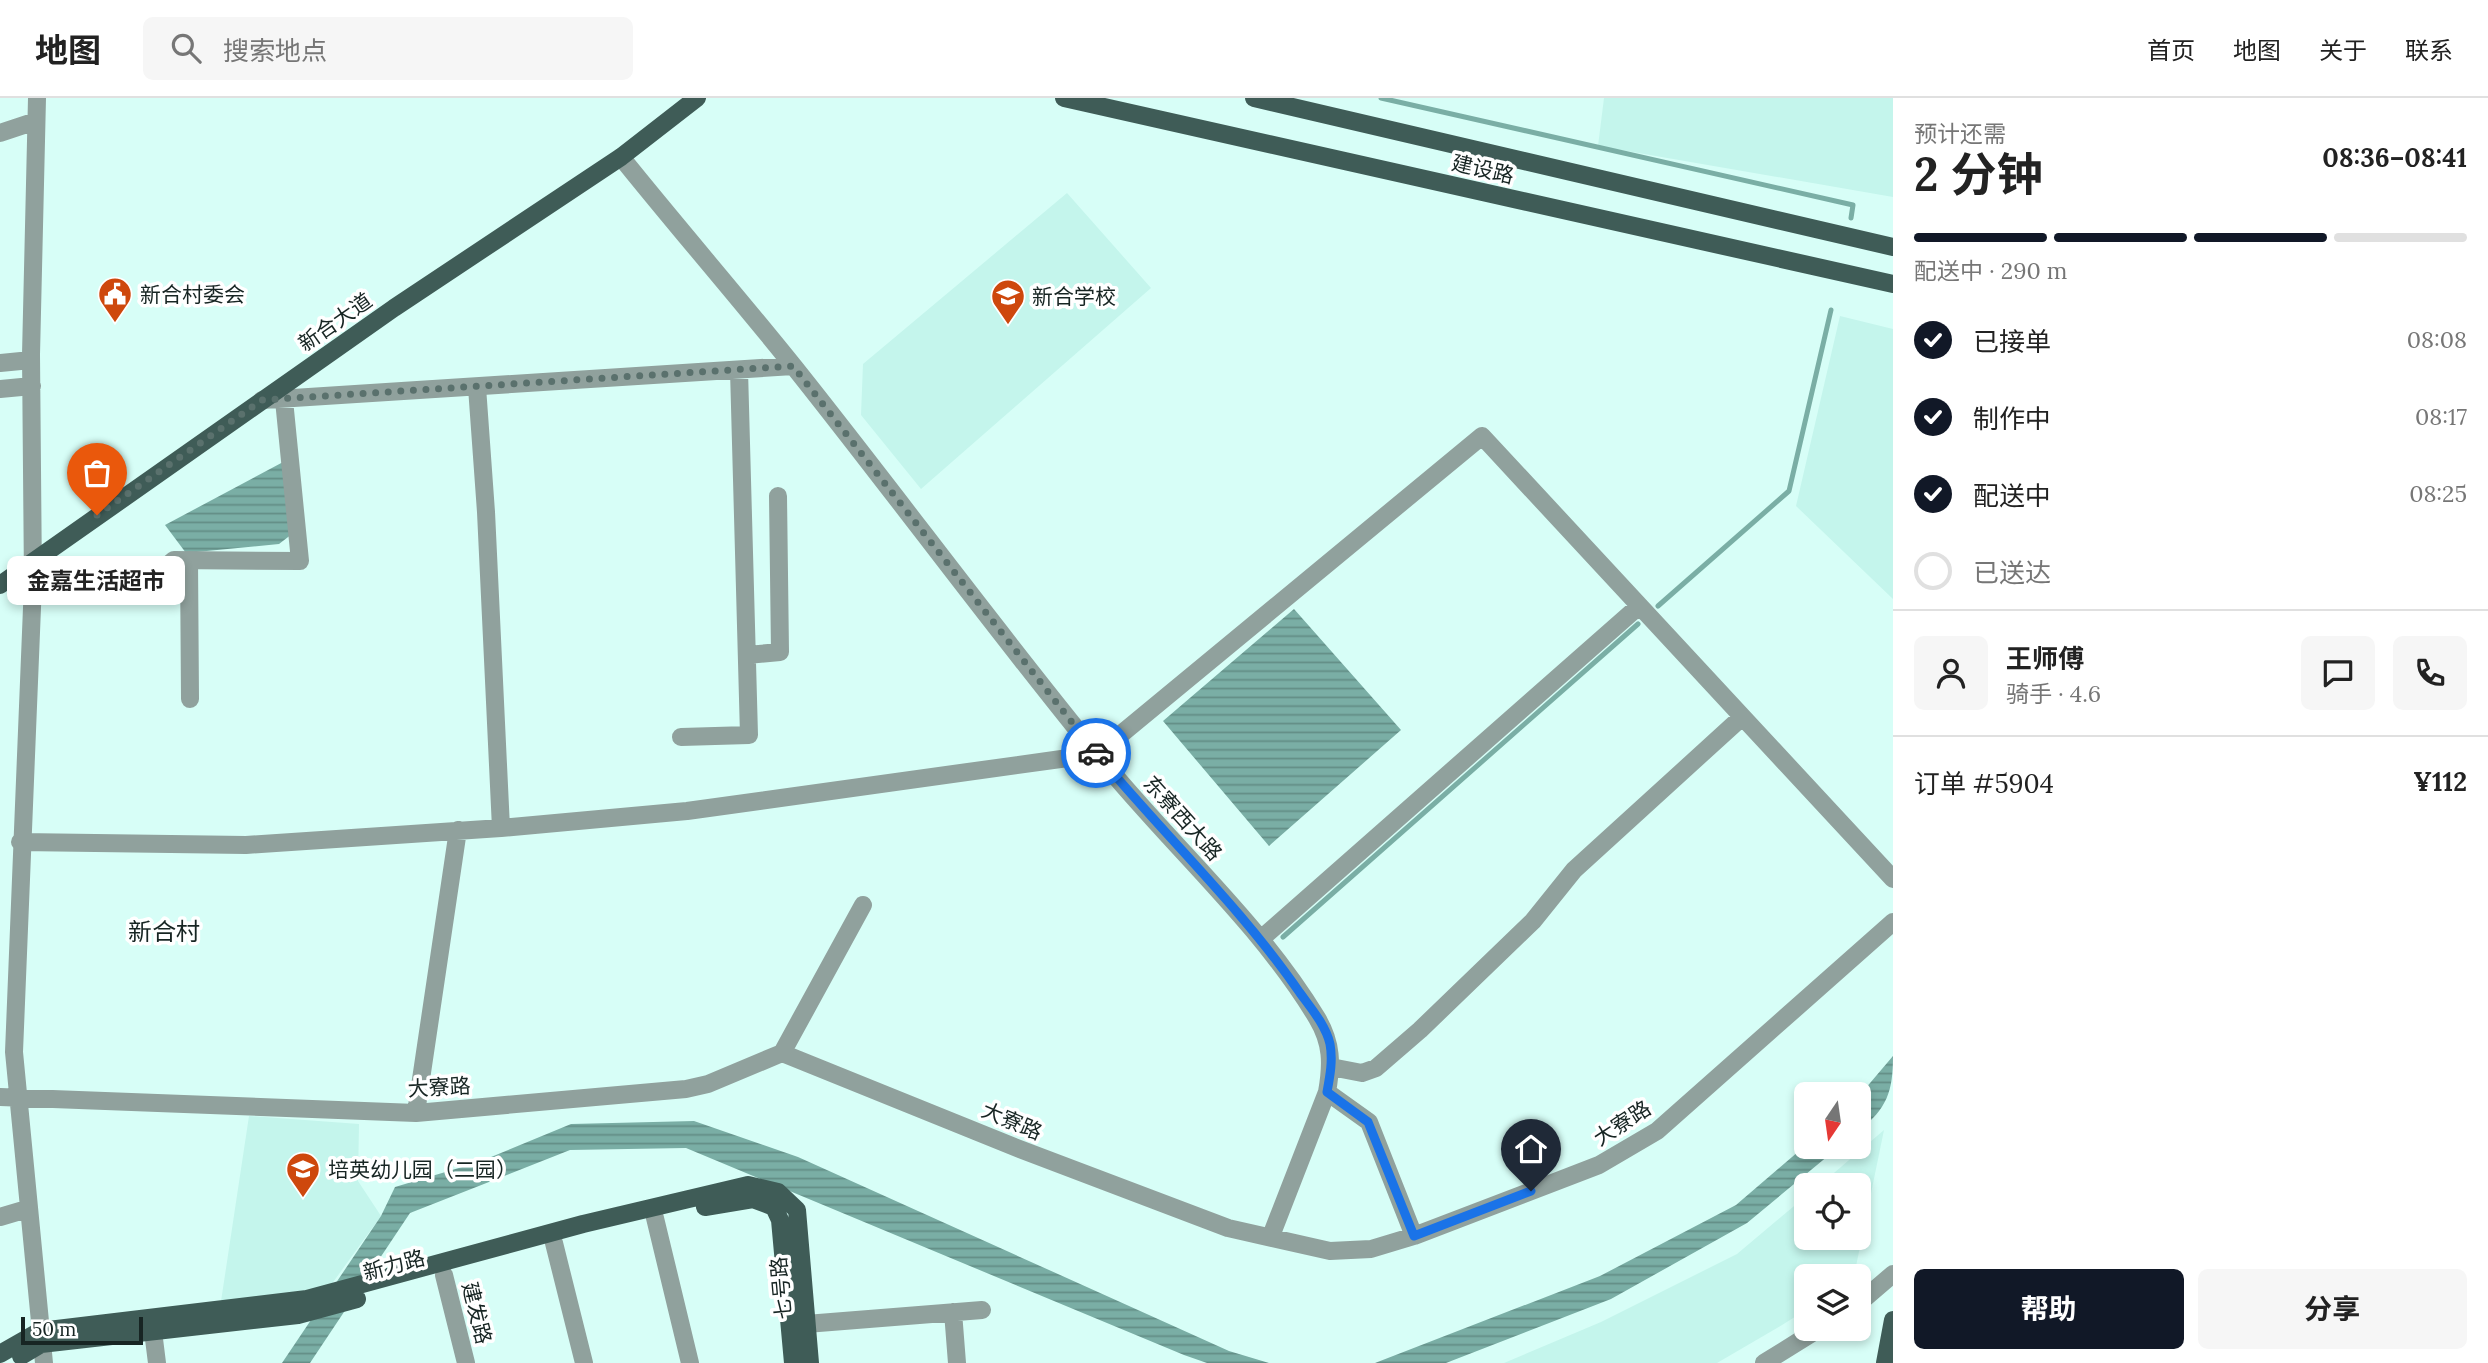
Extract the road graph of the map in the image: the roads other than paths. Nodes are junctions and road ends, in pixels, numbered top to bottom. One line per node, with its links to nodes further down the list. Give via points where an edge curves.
1 (37, 98): 5 (street)
2 (697, 98): 7 (main road, 新合大道)
3 (1064, 98): 9 (main road, 建设路)
4 (1254, 98): 8 (main road, 建设路)
5 (36, 121): 6 (street); 10 (street)
6 (0, 133)
7 (621, 157): 12 (street, 东寮西大路); 17 (main road, 新合大道, via 394,308)
8 (1893, 247)
9 (1893, 284)
10 (31, 360): 11 (street); 14 (street)
11 (0, 363)
12 (793, 366): 13 (street); 28 (street, 东寮西大路)
13 (739, 370): 15 (street); 24 (street)
14 (32, 386): 16 (street); 20 (street)
15 (477, 387): 17 (street); 29 (street)
16 (0, 389)
17 (284, 393): 19 (street, via 300,561); 20 (main road, 新合大道, via 262,400)
18 (778, 496): 24 (street, via 780,652)
19 (189, 559): 21 (street, via 174,560 143,586); 25 (street)
20 (32, 560): 21 (street); 22 (main road, 新合大道)
21 (33, 583): 31 (street)
22 (0, 585)
23 (1639, 606): 26 (street); 28 (street, via 1482,436); 35 (street)
24 (747, 654): 27 (street, via 749,735)
25 (190, 699)
26 (1742, 717): 32 (street); 37 (street, via 1574,870 1532,921 1376,1068 1362,1073)
27 (681, 737)
28 (1097, 754): 29 (street, via 687,810); 35 (street, 东寮西大路)
29 (501, 828): 30 (street)
30 (458, 830): 31 (street, via 246,845); 40 (street)
31 (20, 842): 39 (street, via 19,948)
32 (1893, 879)
33 (863, 905): 36 (street)
34 (1893, 922): 47 (street, 大寮路, via 1657,1131 1600,1165)
35 (1262, 938): 37 (street, 东寮西大路, via 1318,1018 1330,1042)
36 (782, 1053): 40 (street, 大寮路, via 686,1089); 46 (street, 大寮路, via 1081,1173 1228,1228)
37 (1331, 1067): 38 (street, 东寮西大路)
38 (1327, 1092): 46 (street, 东寮西大路); 47 (street, via 1368,1122)
39 (8, 1096): 40 (street, 大寮路); 42 (street)
40 (416, 1113)
41 (723, 1197): 44 (main road, 新力路); 45 (main road, 新力路, via 763,1201 774,1207); 51 (main road, via 583,1224); 57 (main road, 七号路, via 748,1185 766,1187 797,1210)
42 (27, 1209): 43 (street); 59 (street)
43 (0, 1217)
44 (655, 1218): 48 (main road, 新力路); 67 (street)
45 (780, 1220): 68 (main road, 七号路)
46 (1271, 1236): 47 (street, 大寮路, via 1330,1251 1371,1249)
47 (1414, 1236)
48 (554, 1243): 50 (main road, 新力路); 66 (street)
49 (1893, 1274): 52 (street)
50 (444, 1275): 51 (main road, 新力路); 65 (street, 建发路)
51 (373, 1289): 53 (main road, 新力路)
52 (1871, 1293)
53 (303, 1307): 58 (main road, 新力路); 59 (main road)
54 (982, 1310): 55 (street)
55 (953, 1312): 57 (street); 70 (street)
56 (1893, 1320): 72 (main road)
57 (806, 1324): 69 (main road, 七号路)
58 (153, 1331): 59 (main road, 新力路); 64 (street)
59 (40, 1337): 61 (main road); 62 (main road, 新力路); 63 (street)
60 (1799, 1341): 71 (street)
61 (0, 1354)
62 (9, 1363)
63 (44, 1363)
64 (157, 1363)
65 (466, 1363)
66 (584, 1363)
67 (690, 1363)
68 (793, 1363)
69 (810, 1363)
70 (957, 1363)
71 (1764, 1363)
72 (1885, 1363)

